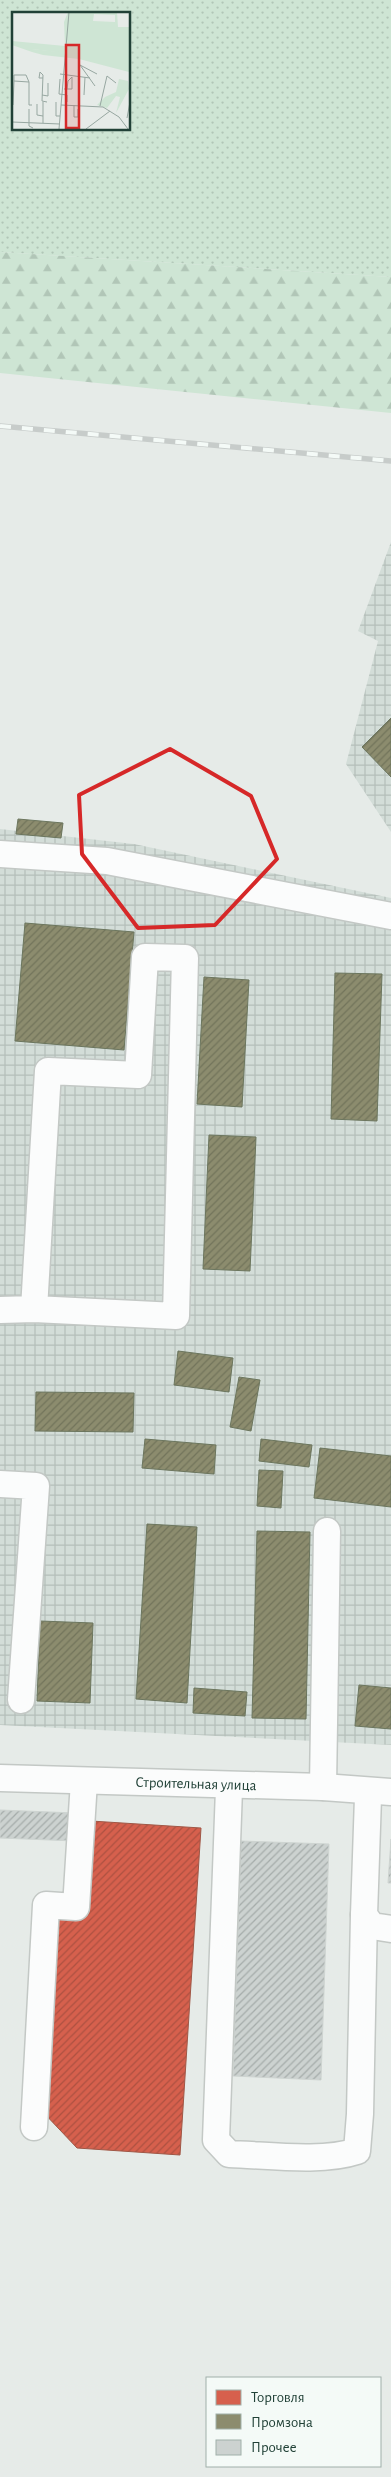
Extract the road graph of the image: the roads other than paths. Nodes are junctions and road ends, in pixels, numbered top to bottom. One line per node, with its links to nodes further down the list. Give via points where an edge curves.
1 (0, 854): 2 (street, via 107,861)
2 (391, 916)
3 (0, 1310): 4 (street)
4 (34, 1310): 4 (street, via 48,1072 138,1075 144,957 185,958 176,1316)
5 (0, 1484): 7 (street, via 36,1486)
6 (327, 1531): 10 (street)
7 (21, 1700)
8 (0, 1778): 9 (street, Строительная улица)
9 (84, 1781): 10 (street, Строительная улица); 15 (street, via 76,1907 46,1905)
10 (323, 1787): 12 (street, Строительная улица)
11 (230, 1788): 13 (street, via 216,2140 229,2154 310,2156 344,2155 356,2151 360,2114)
12 (380, 1794): 13 (street)
13 (364, 1915): 14 (street, via 372,1926)
14 (391, 1929)
15 (34, 2127)

